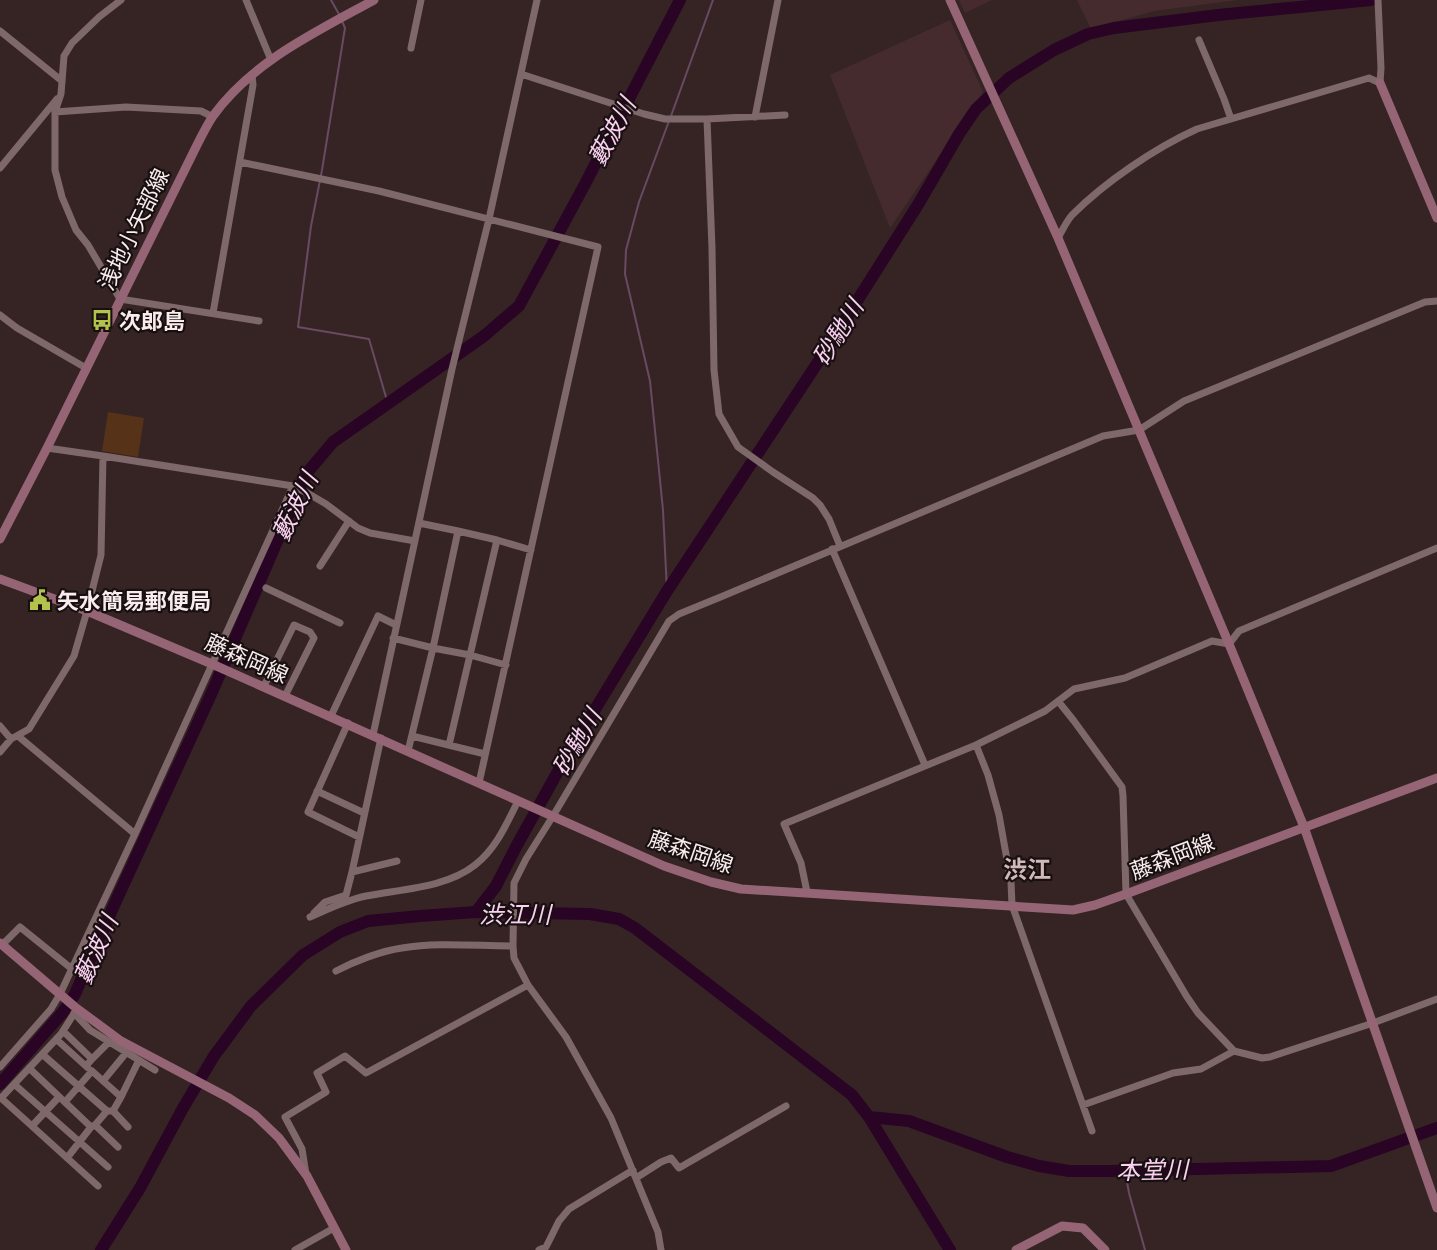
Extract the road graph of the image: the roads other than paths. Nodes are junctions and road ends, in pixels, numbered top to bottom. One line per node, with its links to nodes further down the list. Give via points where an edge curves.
1 (121, 0): 15 (street, via 72,43 64,56)
2 (246, 0): 12 (street)
3 (374, 0): 12 (main road, 浅地小矢部線)
4 (421, 0): 11 (street)
5 (537, 0): 13 (street)
6 (778, 0): 21 (street)
7 (950, 0): 28 (main road)
8 (1378, 0): 16 (street)
9 (0, 31): 15 (street)
10 (1198, 39): 23 (street)
11 (411, 48)
12 (271, 60): 14 (main road, 浅地小矢部線)
13 (521, 74): 22 (street, via 644,114 665,119); 27 (street)
14 (252, 75): 20 (main road, 浅地小矢部線); 24 (street)
15 (62, 81): 17 (street)
16 (1380, 83): 23 (street, via 1369,78); 26 (main road)
17 (61, 94): 18 (street); 25 (street)
18 (54, 112): 20 (street, via 126,107 201,111); 29 (street, via 55,170 62,197 76,230)
19 (785, 115): 21 (street)
20 (213, 117): 29 (main road, 浅地小矢部線)
21 (755, 117): 22 (street)
22 (707, 119): 45 (street, via 714,370 719,414 738,447 820,505 829,519)
23 (1231, 119): 28 (street, via 1177,138 1124,172 1072,216)
24 (240, 162): 27 (street); 31 (street)
25 (0, 168)
26 (1437, 218)
27 (489, 219): 40 (street); 47 (street, via 598,247)
28 (1058, 238): 35 (main road)
29 (120, 299): 31 (street); 34 (main road, 浅地小矢部線)
30 (1437, 301): 35 (street, via 1425,302 1184,401)
31 (213, 313): 33 (street)
32 (0, 315): 34 (street)
33 (260, 321)
34 (86, 368): 36 (main road, 浅地小矢部線)
35 (1138, 430): 45 (street, via 1103,436); 55 (main road)
36 (47, 448): 37 (street); 42 (main road, 浅地小矢部線)
37 (103, 456): 38 (street); 51 (street, via 100,555)
38 (293, 486): 39 (street); 58 (street)
39 (349, 521): 44 (street, via 370,533); 48 (street)
40 (419, 524): 41 (street); 44 (street)
41 (458, 531): 43 (street); 56 (street)
42 (0, 539)
43 (496, 540): 47 (street); 57 (street)
44 (415, 541): 53 (street)
45 (836, 548): 74 (street); 80 (street, via 669,621)
46 (1437, 548): 55 (street, via 1239,631)
47 (531, 550): 59 (street)
48 (320, 566)
49 (0, 579): 51 (main road, 藤森岡線)
50 (266, 588): 52 (street)
51 (87, 611): 58 (main road, 藤森岡線); 68 (street, via 74,656 29,729)
52 (340, 623)
53 (396, 625): 54 (street); 63 (street, via 378,616)
54 (393, 638): 56 (street); 67 (street)
55 (1229, 644): 62 (street, via 1212,641 1125,678 1074,690); 81 (main road)
56 (433, 648): 57 (street); 66 (street)
57 (470, 655): 59 (street); 69 (street)
58 (212, 664): 60 (main road, 藤森岡線); 82 (street)
59 (506, 665): 73 (street)
60 (264, 686): 61 (main road, 藤森岡線); 61 (street, via 294,625 310,632 314,638)
61 (285, 696): 63 (main road, 藤森岡線)
62 (1058, 701): 70 (street); 87 (street, via 1122,787)
63 (331, 716): 64 (main road, 藤森岡線)
64 (348, 723): 67 (main road, 藤森岡線); 77 (street)
65 (0, 726): 68 (street)
66 (412, 736): 69 (street); 71 (street)
67 (377, 737): 71 (main road, 藤森岡線); 79 (street)
68 (15, 738): 72 (street); 82 (street)
69 (448, 745): 73 (street)
70 (976, 745): 74 (street); 88 (street, via 999,815)
71 (408, 751): 76 (main road, 藤森岡線)
72 (0, 752)
73 (486, 754): 76 (street)
74 (925, 765): 86 (street, via 784,824 801,863)
75 (1437, 778): 81 (main road, 藤森岡線)
76 (479, 783): 78 (main road, 藤森岡線)
77 (317, 791): 79 (street); 83 (street, via 308,812)
78 (519, 801): 80 (main road, 藤森岡線); 85 (street, via 491,849 475,866 453,878 364,896 310,917 325,902 346,895)
79 (364, 813): 83 (street)
80 (554, 816): 86 (main road, 藤森岡線, via 664,866 711,882 741,889); 90 (street, via 514,883)
81 (1304, 827): 87 (main road, 藤森岡線); 97 (main road)
82 (135, 834): 91 (street)
83 (359, 837): 85 (street)
84 (397, 861): 85 (street)
85 (352, 872)
86 (807, 892): 88 (main road, 藤森岡線)
87 (1126, 894): 88 (main road, 藤森岡線, via 1073,910); 101 (street, via 1187,997)
88 (1012, 906): 116 (street)
89 (1, 944): 91 (street, via 20,927); 94 (main road)
90 (513, 946): 92 (street, via 400,948); 93 (street, via 514,958)
91 (72, 969): 94 (street)
92 (336, 970)
93 (528, 985): 128 (street, via 566,1037 611,1118); 129 (street, via 366,1073 345,1056 317,1073 326,1092 285,1117 302,1149)
94 (62, 996): 96 (main road); 107 (street)
95 (1437, 999): 97 (street)
96 (75, 1010): 98 (street); 100 (street, via 90,1030); 129 (main road, via 121,1041 255,1115 279,1138)
97 (1373, 1023): 101 (street, via 1270,1057); 131 (main road)
98 (63, 1031): 99 (street); 104 (street)
99 (56, 1039): 103 (street); 106 (street)
100 (109, 1042): 102 (street); 104 (street)
101 (1233, 1051): 116 (street, via 1197,1071 1173,1073)
102 (126, 1053): 105 (street); 111 (street)
103 (42, 1054): 108 (street); 113 (street)
104 (92, 1059): 106 (street)
105 (140, 1060): 109 (street); 114 (street)
106 (86, 1066): 110 (street)
107 (0, 1067)
108 (29, 1068): 112 (street); 115 (street)
109 (155, 1070)
110 (92, 1071): 111 (street); 113 (street)
111 (103, 1081): 114 (street)
112 (14, 1084): 119 (street); 120 (street, via 1,1098)
113 (78, 1088): 115 (street); 118 (street)
114 (121, 1097): 118 (street)
115 (62, 1100): 119 (street); 121 (street)
116 (1083, 1105): 123 (street)
117 (786, 1106): 128 (street, via 679,1168 671,1158)
118 (110, 1111): 121 (street); 122 (street)
119 (45, 1112): 120 (street); 124 (street)
120 (32, 1126): 126 (street)
121 (93, 1126): 124 (street); 125 (street)
122 (128, 1127)
123 (1092, 1131)
124 (79, 1142): 126 (street); 127 (street)
125 (118, 1147)
126 (67, 1158): 130 (street)
127 (108, 1167)
128 (635, 1174): 135 (street, via 569,1209 546,1246); 136 (street)
129 (306, 1176): 132 (main road)
130 (98, 1186)
131 (1437, 1208)
132 (334, 1228): 133 (street); 134 (main road)
133 (295, 1250)
134 (346, 1250)
135 (539, 1250)
136 (661, 1250)
137 (1016, 1250): 138 (main road, via 1062,1226 1083,1228)
138 (1105, 1250)

